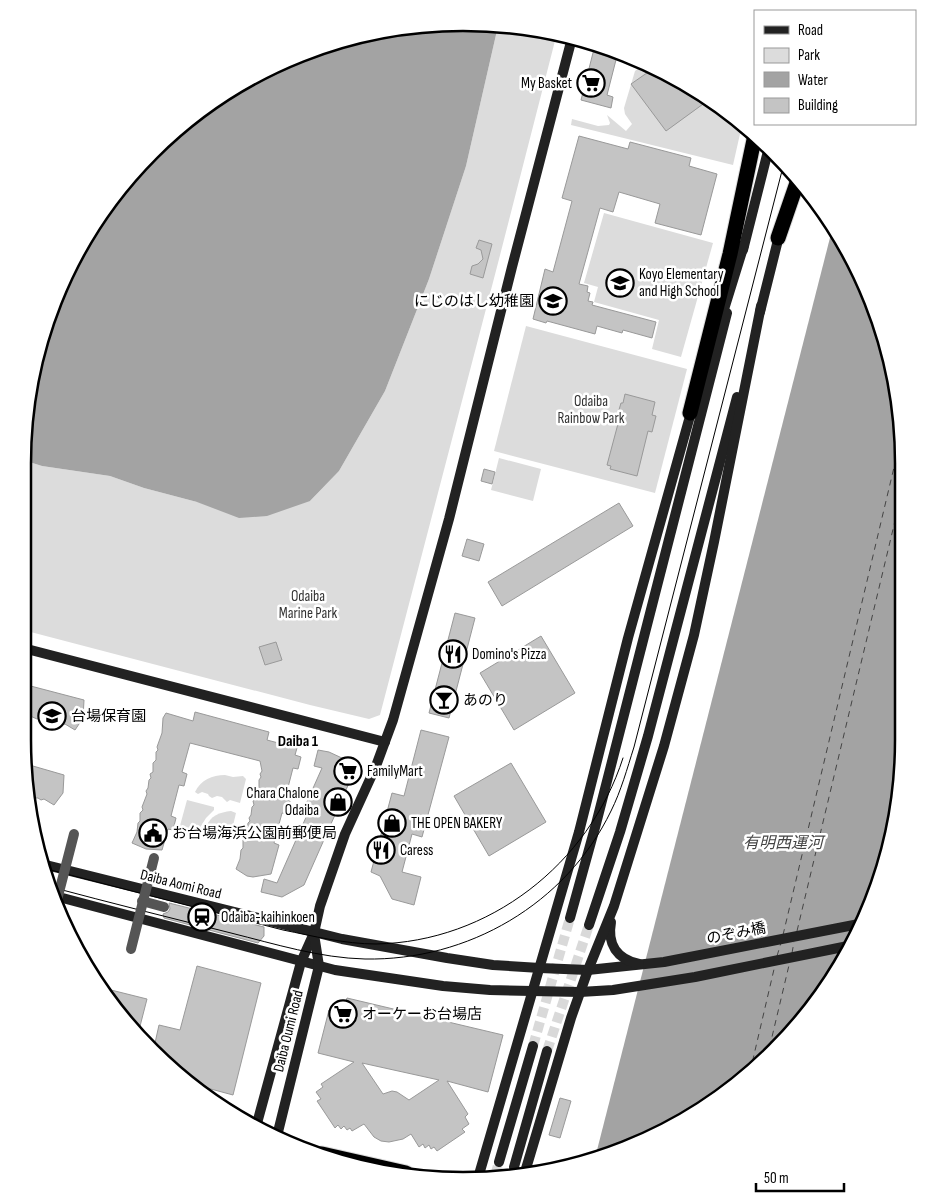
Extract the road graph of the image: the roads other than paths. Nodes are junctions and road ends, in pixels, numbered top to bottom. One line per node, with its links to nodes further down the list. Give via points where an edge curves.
1 (570, 45): 12 (street, via 449,519)
2 (753, 143): 8 (highway, via 730,254)
3 (767, 157): 7 (street)
4 (792, 183): 6 (street)
5 (796, 187): 6 (highway)
6 (778, 238): 10 (street)
7 (744, 245): 8 (street); 9 (street)
8 (690, 413): 9 (street)
9 (689, 438): 21 (street, via 628,698); 30 (street, via 628,638 579,832)
10 (728, 450): 20 (street, via 694,635 661,756); 22 (street, via 648,736)
11 (31, 650): 12 (street)
12 (385, 742): 24 (street, via 345,834)
13 (74, 834): 16 (street, bridge)
14 (154, 858): 18 (street, bridge)
15 (50, 866): 24 (street, Daiba Aomi Road)
16 (59, 892)
17 (61, 898): 27 (street)
18 (142, 901): 19 (street); 26 (street, bridge)
19 (164, 906)
20 (614, 906): 28 (street, via 610,936); 31 (street)
21 (570, 918)
22 (590, 925)
23 (853, 925): 28 (street, のぞみ橋, via 691,957 640,965)
24 (314, 933): 27 (street, Daiba Oumi Road); 29 (street, Daiba Oumi Road); 30 (street, Daiba Aomi Road, via 446,958)
25 (842, 947): 33 (street, via 695,977)
26 (131, 949)
27 (301, 962): 29 (street); 36 (street, Daiba Oumi Road)
28 (621, 963): 31 (street, のぞみ橋)
29 (319, 966): 32 (street, via 392,980); 37 (street, Daiba Oumi Road)
30 (540, 968): 31 (street, のぞみ橋); 32 (street)
31 (588, 970): 33 (street)
32 (534, 991): 33 (street); 41 (street)
33 (580, 992): 40 (street)
34 (533, 1046): 38 (street)
35 (548, 1051): 39 (street)
36 (258, 1120)
37 (278, 1130)
38 (499, 1162)
39 (514, 1167)
40 (527, 1167)
41 (480, 1171)

